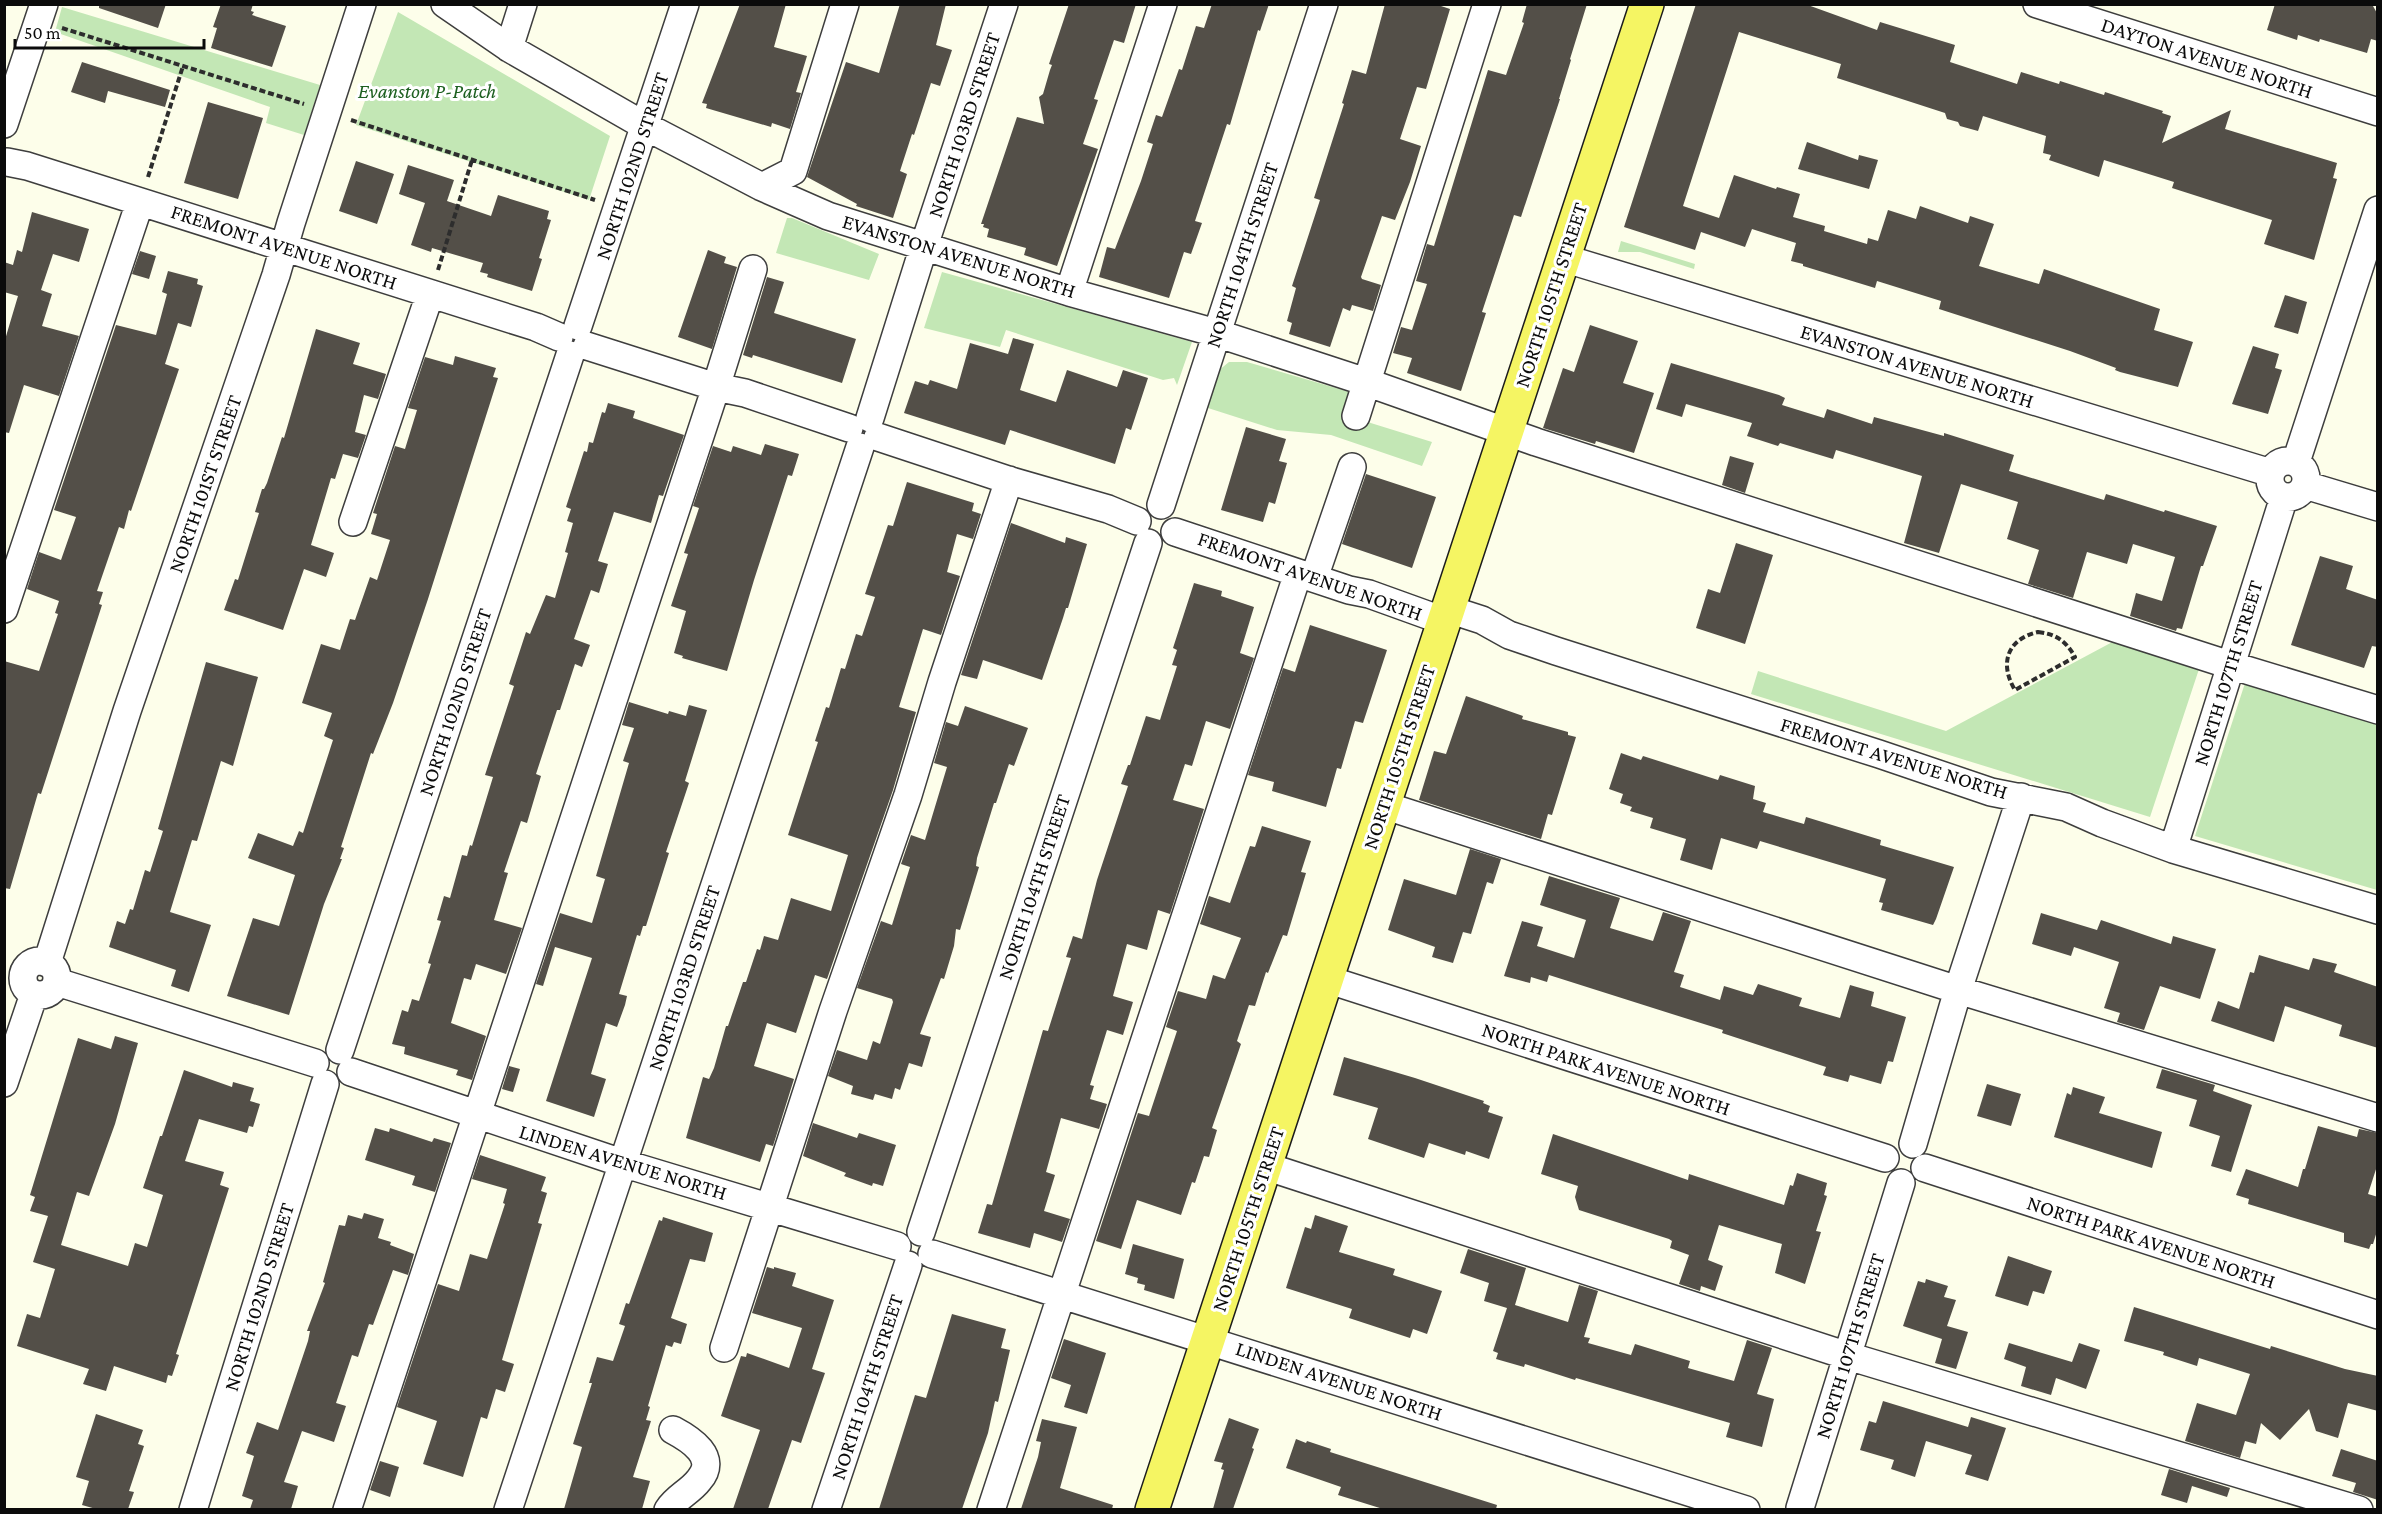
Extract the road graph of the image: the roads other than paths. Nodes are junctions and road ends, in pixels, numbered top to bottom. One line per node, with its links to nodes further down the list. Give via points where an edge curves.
1 (44, 4): 15 (street)
2 (362, 4): 22 (street, NORTH 101ST STREET)
3 (444, 4): 13 (street, EVANSTON AVENUE NORTH)
4 (523, 4): 13 (street)
5 (685, 4): 16 (street, NORTH 102ND STREET)
6 (845, 4): 18 (street, via 793,171)
7 (1004, 4): 21 (street, NORTH 103RD STREET)
8 (1163, 4): 25 (street)
9 (1324, 4): 27 (street, NORTH 104TH STREET)
10 (1486, 4): 29 (street)
11 (1647, 4): 23 (main road, NORTH 105TH STREET)
12 (2037, 4): 14 (street, DAYTON AVENUE NORTH)
13 (509, 48): 16 (street, EVANSTON AVENUE NORTH)
14 (2378, 112)
15 (4, 124)
16 (645, 126): 18 (street, EVANSTON AVENUE NORTH); 28 (street, NORTH 102ND STREET)
17 (5, 158): 19 (street, FREMONT AVENUE NORTH)
18 (762, 187): 21 (street, EVANSTON AVENUE NORTH, via 828,216)
19 (140, 202): 22 (street, FREMONT AVENUE NORTH); 43 (street)
20 (2378, 210): 36 (street, NORTH 107TH STREET)
21 (924, 246): 25 (street, EVANSTON AVENUE NORTH); 33 (street, NORTH 103RD STREET)
22 (284, 248): 26 (street, FREMONT AVENUE NORTH); 51 (street, NORTH 101ST STREET)
23 (1563, 258): 32 (main road, NORTH 105TH STREET); 36 (street, EVANSTON AVENUE NORTH, via 2271,473 2278,464 2290,460)
24 (753, 269): 30 (street)
25 (1069, 292): 27 (street, EVANSTON AVENUE NORTH)
26 (430, 294): 28 (street, FREMONT AVENUE NORTH); 39 (street)
27 (1216, 333): 29 (street, EVANSTON AVENUE NORTH); 37 (street, NORTH 104TH STREET)
28 (573, 341): 30 (street, FREMONT AVENUE NORTH); 54 (street, NORTH 102ND STREET)
29 (1366, 382): 31 (street); 32 (street, EVANSTON AVENUE NORTH)
30 (716, 387): 33 (street, FREMONT AVENUE NORTH); 57 (street)
31 (1356, 416)
32 (1506, 432): 44 (main road, NORTH 105TH STREET); 45 (street, EVANSTON AVENUE NORTH)
33 (864, 433): 35 (street, FREMONT AVENUE NORTH); 61 (street, NORTH 103RD STREET)
34 (1352, 467): 42 (street)
35 (1009, 480): 40 (street, FREMONT AVENUE NORTH, via 1108,509); 65 (street)
36 (2295, 481): 38 (street); 45 (street, NORTH 107TH STREET)
37 (1161, 505): 40 (street, via 1150,505 1140,512); 41 (street, via 1174,514)
38 (2378, 507)
39 (353, 522)
40 (1142, 532): 41 (street, via 1158,545); 66 (street, NORTH 104TH STREET)
41 (1175, 532): 42 (street, FREMONT AVENUE NORTH)
42 (1306, 576): 44 (street, FREMONT AVENUE NORTH); 68 (street)
43 (4, 609)
44 (1446, 615): 47 (street, FREMONT AVENUE NORTH, via 1482,620 1509,635 1991,792); 48 (main road, NORTH 105TH STREET)
45 (2229, 665): 46 (street, EVANSTON AVENUE NORTH); 49 (street, NORTH 107TH STREET)
46 (2378, 710)
47 (2021, 797): 49 (street, FREMONT AVENUE NORTH, via 2066,807); 53 (street)
48 (1383, 805): 52 (main road, NORTH 105TH STREET); 53 (street)
49 (2173, 849): 50 (street, FREMONT AVENUE NORTH)
50 (2378, 910)
51 (33, 976): 55 (street); 56 (street, NORTH 101ST STREET)
52 (1326, 979): 60 (street, NORTH PARK AVENUE NORTH); 62 (main road, NORTH 105TH STREET)
53 (1958, 990): 58 (street); 59 (street)
54 (346, 1061): 55 (street, via 348,1078 338,1085); 57 (street, LINDEN AVENUE NORTH)
55 (320, 1074): 74 (street, NORTH 102ND STREET)
56 (4, 1083)
57 (476, 1115): 61 (street, LINDEN AVENUE NORTH); 75 (street)
58 (2378, 1118)
59 (1913, 1144): 60 (street, via 1892,1147); 63 (street, via 1924,1155)
60 (1885, 1158): 64 (street, via 1887,1172)
61 (622, 1163): 65 (street, LINDEN AVENUE NORTH); 76 (street, NORTH 103RD STREET)
62 (1265, 1166): 70 (main road, NORTH 105TH STREET); 72 (street)
63 (1925, 1168): 64 (street, via 1917,1180); 69 (street, NORTH PARK AVENUE NORTH)
64 (1900, 1183): 72 (street, NORTH 107TH STREET)
65 (771, 1208): 67 (street, LINDEN AVENUE NORTH); 71 (street)
66 (926, 1243): 67 (street, via 907,1232 898,1240); 68 (street, LINDEN AVENUE NORTH)
67 (902, 1255): 78 (street, NORTH 104TH STREET)
68 (1061, 1296): 70 (street, LINDEN AVENUE NORTH); 79 (street)
69 (2378, 1315)
70 (1208, 1340): 80 (main road, NORTH 105TH STREET); 81 (street, LINDEN AVENUE NORTH)
71 (724, 1348)
72 (1848, 1356): 82 (street, NORTH 107TH STREET); 83 (street)
73 (673, 1430): 77 (street, via 698,1445 705,1464 701,1479)
74 (193, 1509)
75 (347, 1509)
76 (508, 1509)
77 (668, 1509)
78 (826, 1509)
79 (991, 1509)
80 (1152, 1509)
81 (1746, 1509)
82 (1797, 1509)
83 (2359, 1509)

